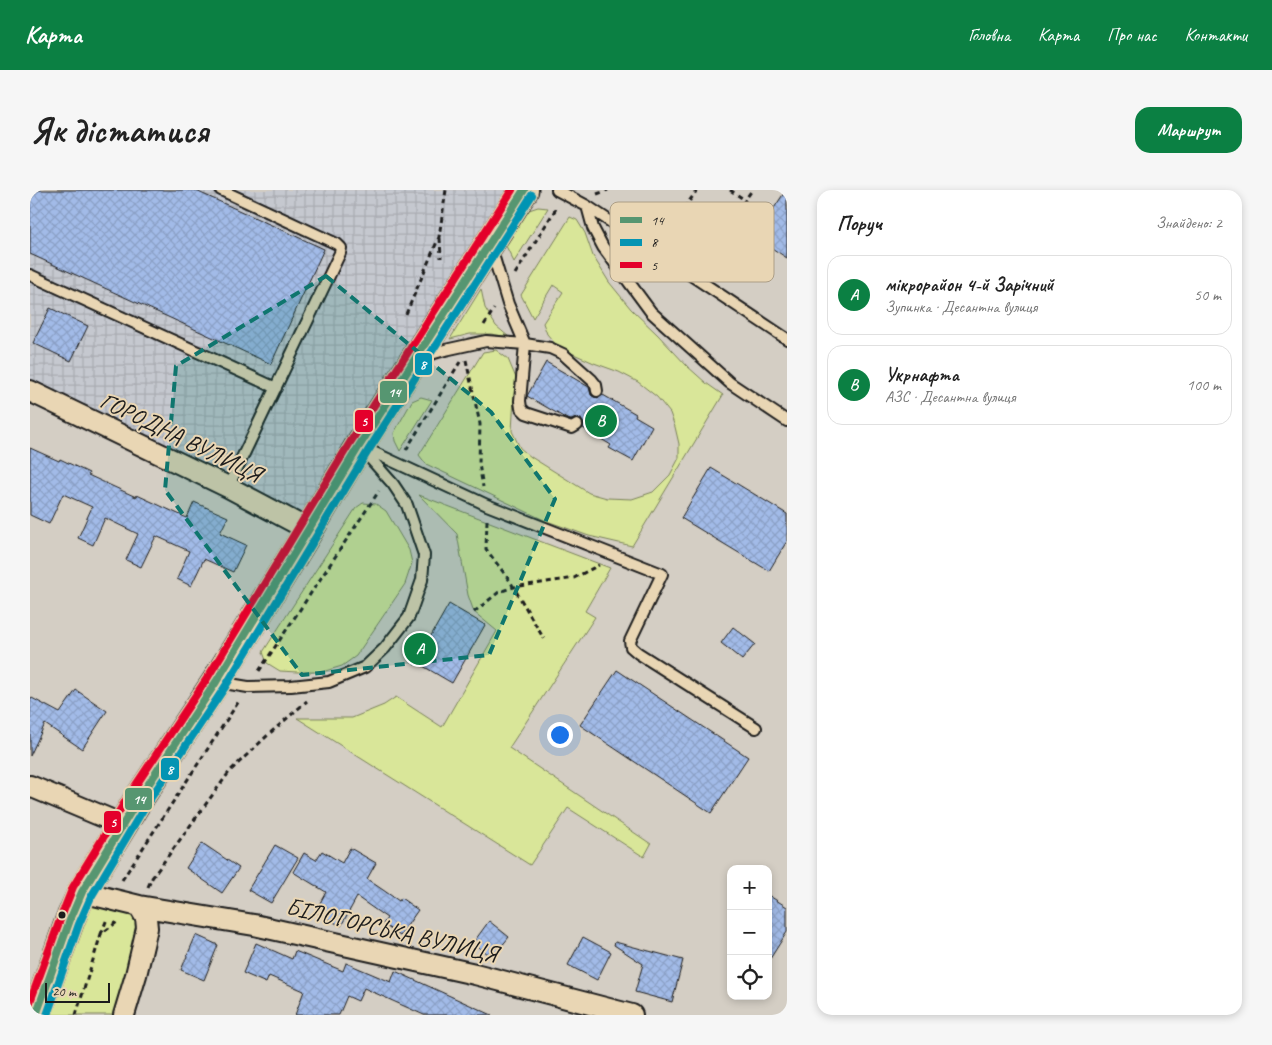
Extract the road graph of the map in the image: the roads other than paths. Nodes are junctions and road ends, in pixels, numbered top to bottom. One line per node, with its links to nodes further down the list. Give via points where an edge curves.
1 (221, 190): 14 (lane, via 341,248)
2 (524, 190): 6 (main road)
3 (557, 190): 4 (lane)
4 (587, 206): 5 (lane); 7 (lane, via 593,228)
5 (610, 221)
6 (490, 242): 12 (lane, via 508,304); 13 (main road)
7 (610, 258)
8 (30, 275): 14 (lane)
9 (628, 282): 17 (lane, via 651,312 730,383)
10 (702, 282): 11 (lane)
11 (787, 339)
12 (526, 344): 13 (lane, via 486,341); 16 (lane, via 563,354 592,380); 18 (lane, via 521,408 526,413 572,428)
13 (416, 358): 19 (main road)
14 (276, 388): 20 (lane)
15 (30, 391): 20 (street, ГОРОДНА ВУЛИЦЯ)
16 (597, 392)
17 (787, 421)
18 (577, 425)
19 (359, 446): 21 (main road); 22 (lane, via 407,505 424,554 422,580 408,617 385,648 365,667 329,682 248,687); 23 (lane, via 487,505 662,574 630,641 631,647)
20 (228, 486): 21 (street, ГОРОДНА ВУЛИЦЯ)
21 (309, 530): 22 (main road)
22 (216, 682): 25 (main road)
23 (756, 728)
24 (30, 786): 25 (street)
25 (123, 825): 26 (main road)
26 (82, 892): 27 (street, БІЛОГОРСЬКА ВУЛИЦЯ); 28 (main road)
27 (139, 906): 29 (street, via 147,928); 30 (street, БІЛОГОРСЬКА ВУЛИЦЯ, via 273,929 475,974)
28 (36, 1015)
29 (124, 1015)
30 (632, 1015)

